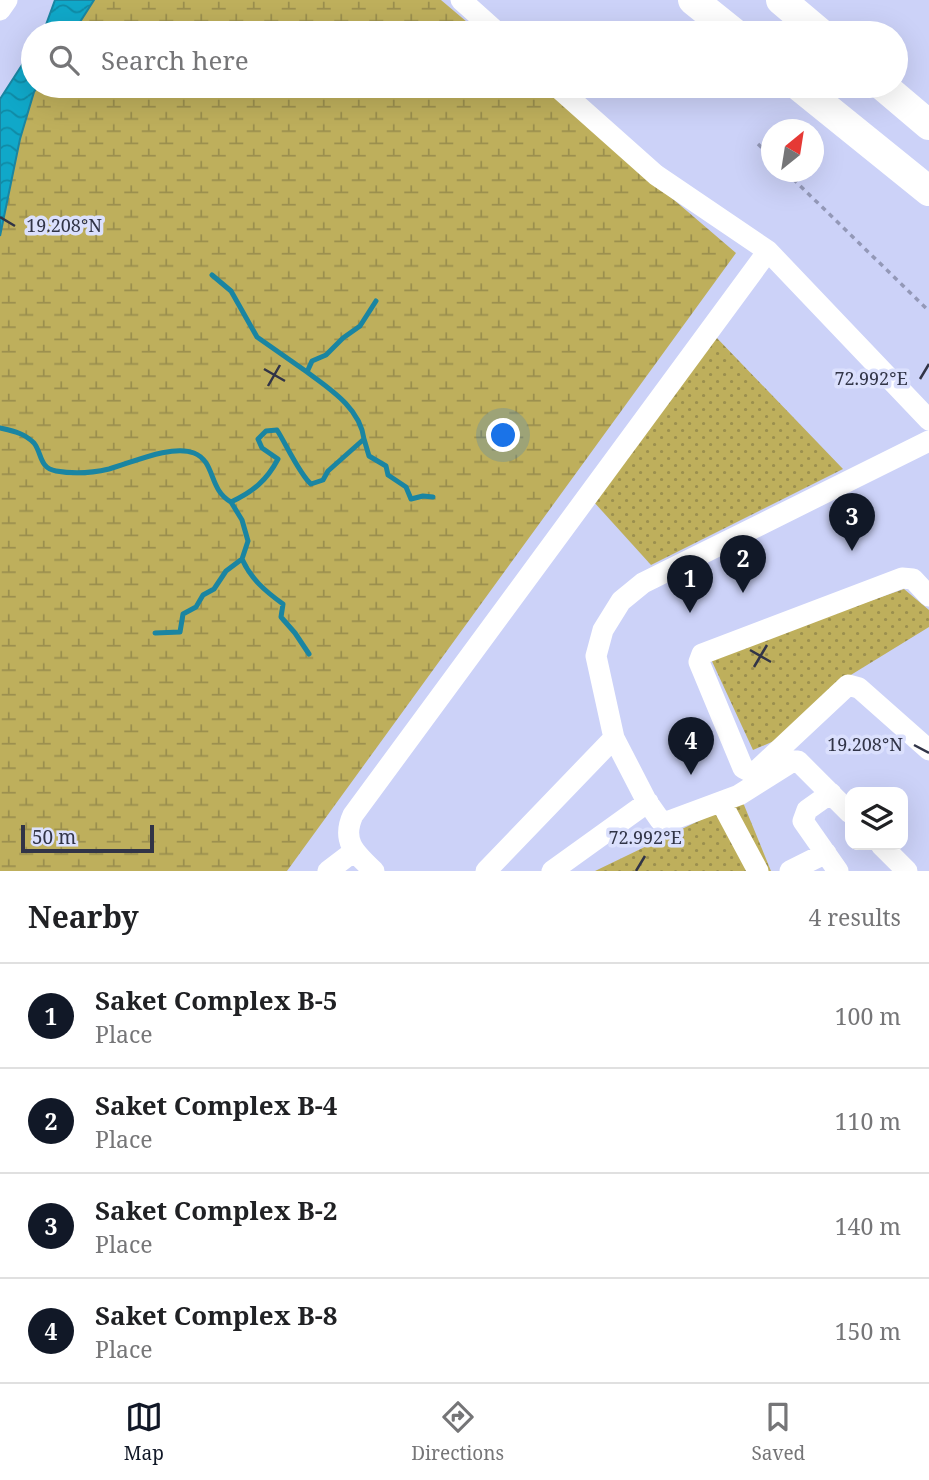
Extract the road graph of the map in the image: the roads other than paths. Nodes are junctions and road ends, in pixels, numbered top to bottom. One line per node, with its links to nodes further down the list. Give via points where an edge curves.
1 (7, 0): 5 (street)
2 (461, 0): 6 (street)
3 (693, 0): 7 (highway)
4 (781, 0): 8 (highway)
5 (0, 10)
6 (485, 21)
7 (719, 21)
8 (806, 21)
9 (569, 98): 14 (street, via 656,175)
10 (814, 98): 13 (highway)
11 (897, 98): 12 (highway)
12 (929, 125)
13 (929, 191)
14 (768, 251): 15 (street); 26 (street, via 353,815 346,829)
15 (929, 420)
16 (929, 441): 18 (street, via 643,583 621,601 603,630 596,656)
17 (929, 596): 20 (street, via 912,579 902,578 702,654 699,662 743,768)
18 (614, 738): 22 (street); 31 (street)
19 (929, 750): 20 (street, via 859,688 848,685)
20 (759, 776): 21 (street, via 798,761); 23 (street, via 739,795)
21 (831, 793): 24 (street); 27 (street, via 807,810 803,821)
22 (648, 802): 23 (street, via 660,820 669,821); 28 (street)
23 (721, 802): 32 (street)
24 (845, 808)
25 (886, 850): 34 (street)
26 (353, 852): 29 (street); 30 (street)
27 (832, 862): 33 (street)
28 (554, 870)
29 (328, 871)
30 (373, 871)
31 (486, 871)
32 (758, 871)
33 (790, 871)
34 (907, 871)

